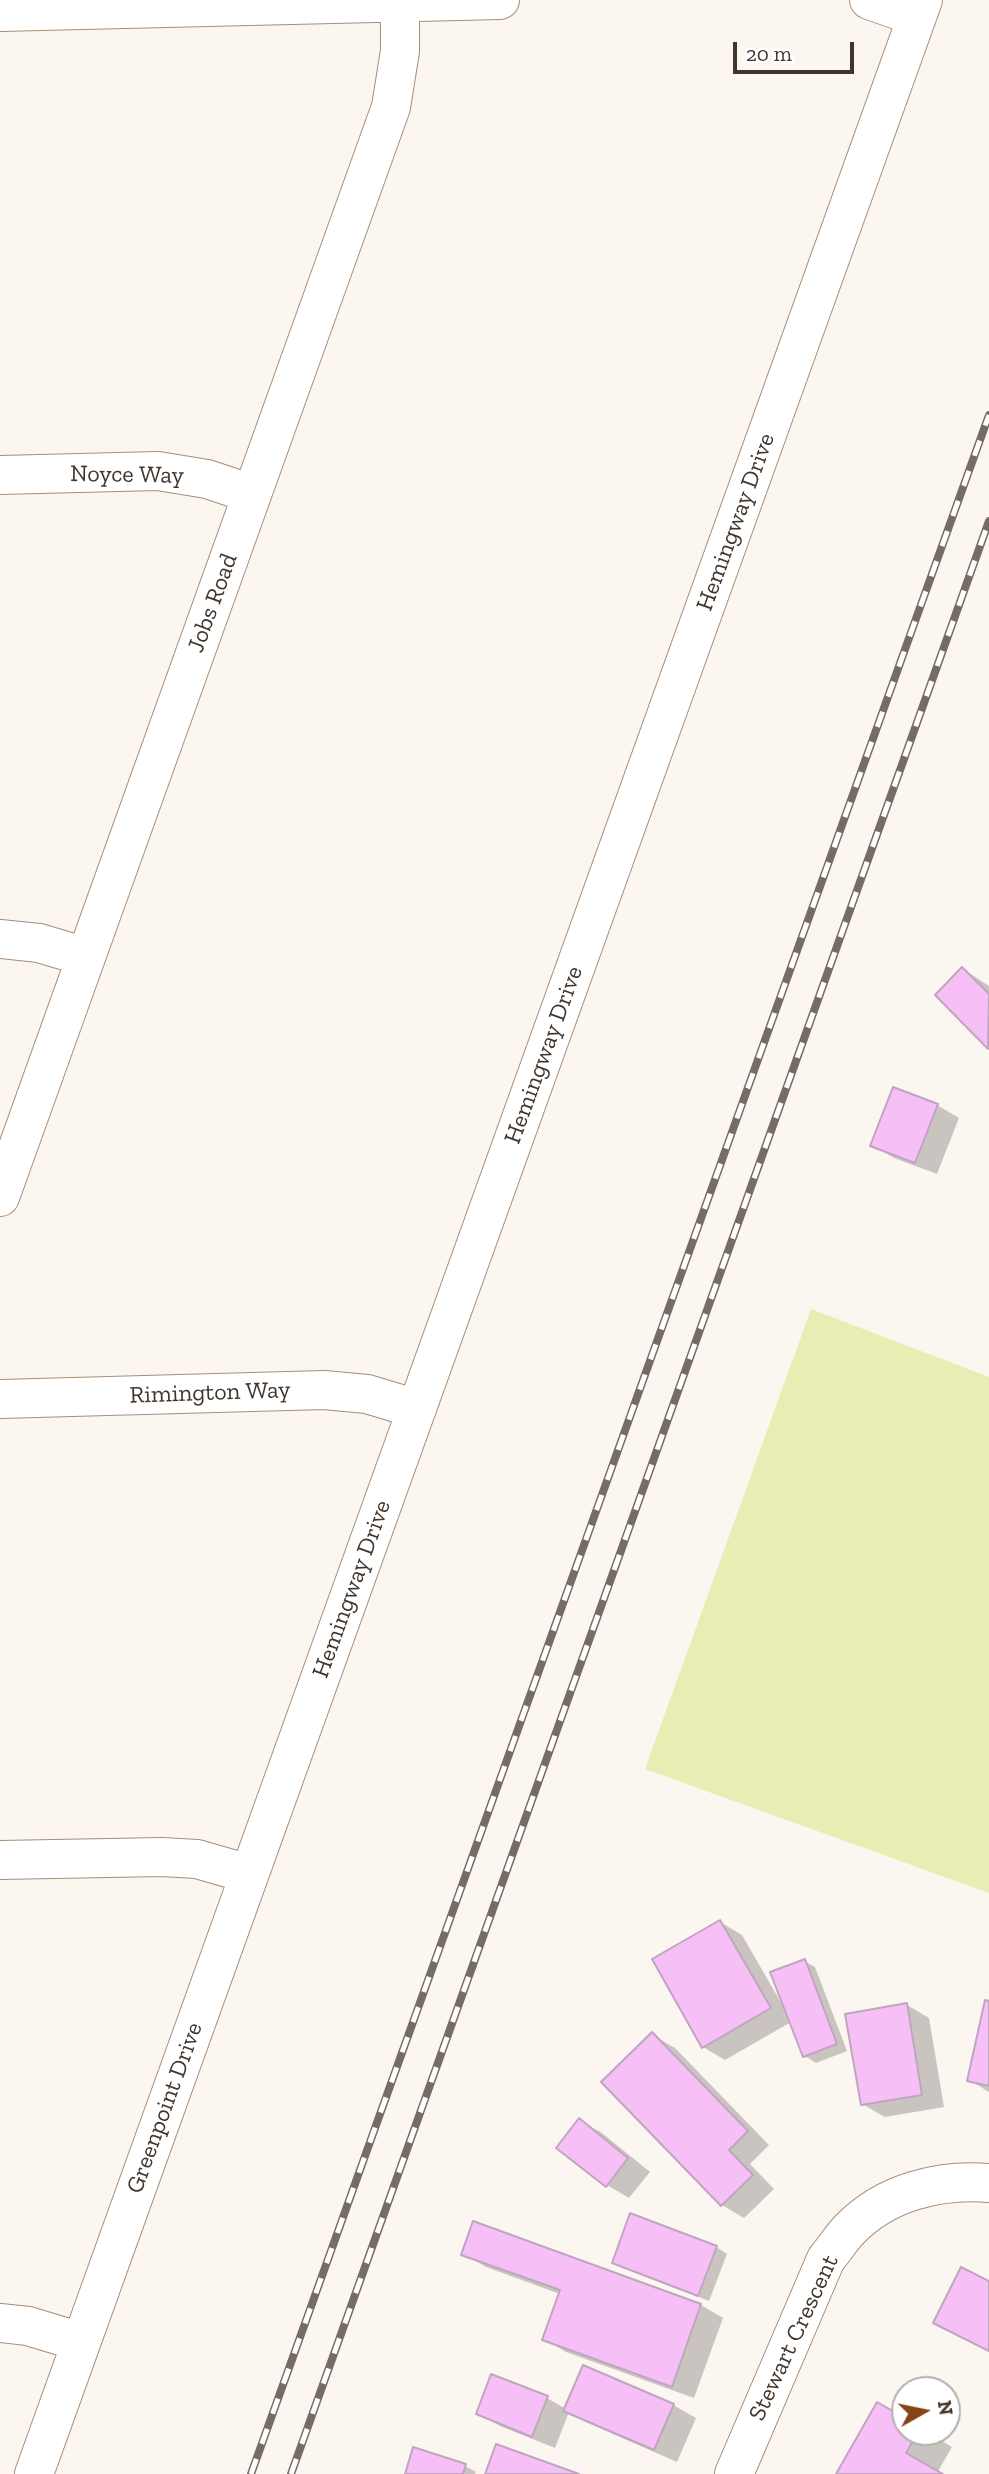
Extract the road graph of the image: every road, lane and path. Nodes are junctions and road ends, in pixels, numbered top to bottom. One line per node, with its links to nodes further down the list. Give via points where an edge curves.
1 (500, 0): 3 (street)
2 (869, 0): 5 (street)
3 (401, 3): 4 (street); 8 (street, Jobs Road, via 400,51 391,107)
4 (157, 4): 6 (street)
5 (920, 9): 13 (street, Hemingway Drive)
6 (0, 12)
7 (0, 475): 8 (street, Noyce Way, via 158,471 207,479)
8 (252, 494): 10 (street, Jobs Road)
9 (0, 939): 10 (street, via 39,943)
10 (86, 957): 11 (street, Jobs Road)
11 (0, 1197)
12 (0, 1399): 13 (street, Rimington Way, via 324,1390 367,1394)
13 (417, 1409): 15 (street, Hemingway Drive)
14 (0, 1860): 15 (street, via 162,1857 197,1859)
15 (249, 1874): 18 (street, Greenpoint Drive)
16 (989, 2183): 20 (street, Stewart Crescent, via 942,2182 910,2192 880,2205 850,2229 826,2259)
17 (0, 2323): 18 (street)
18 (81, 2342): 19 (street, Greenpoint Drive)
19 (34, 2474)
20 (734, 2474)

